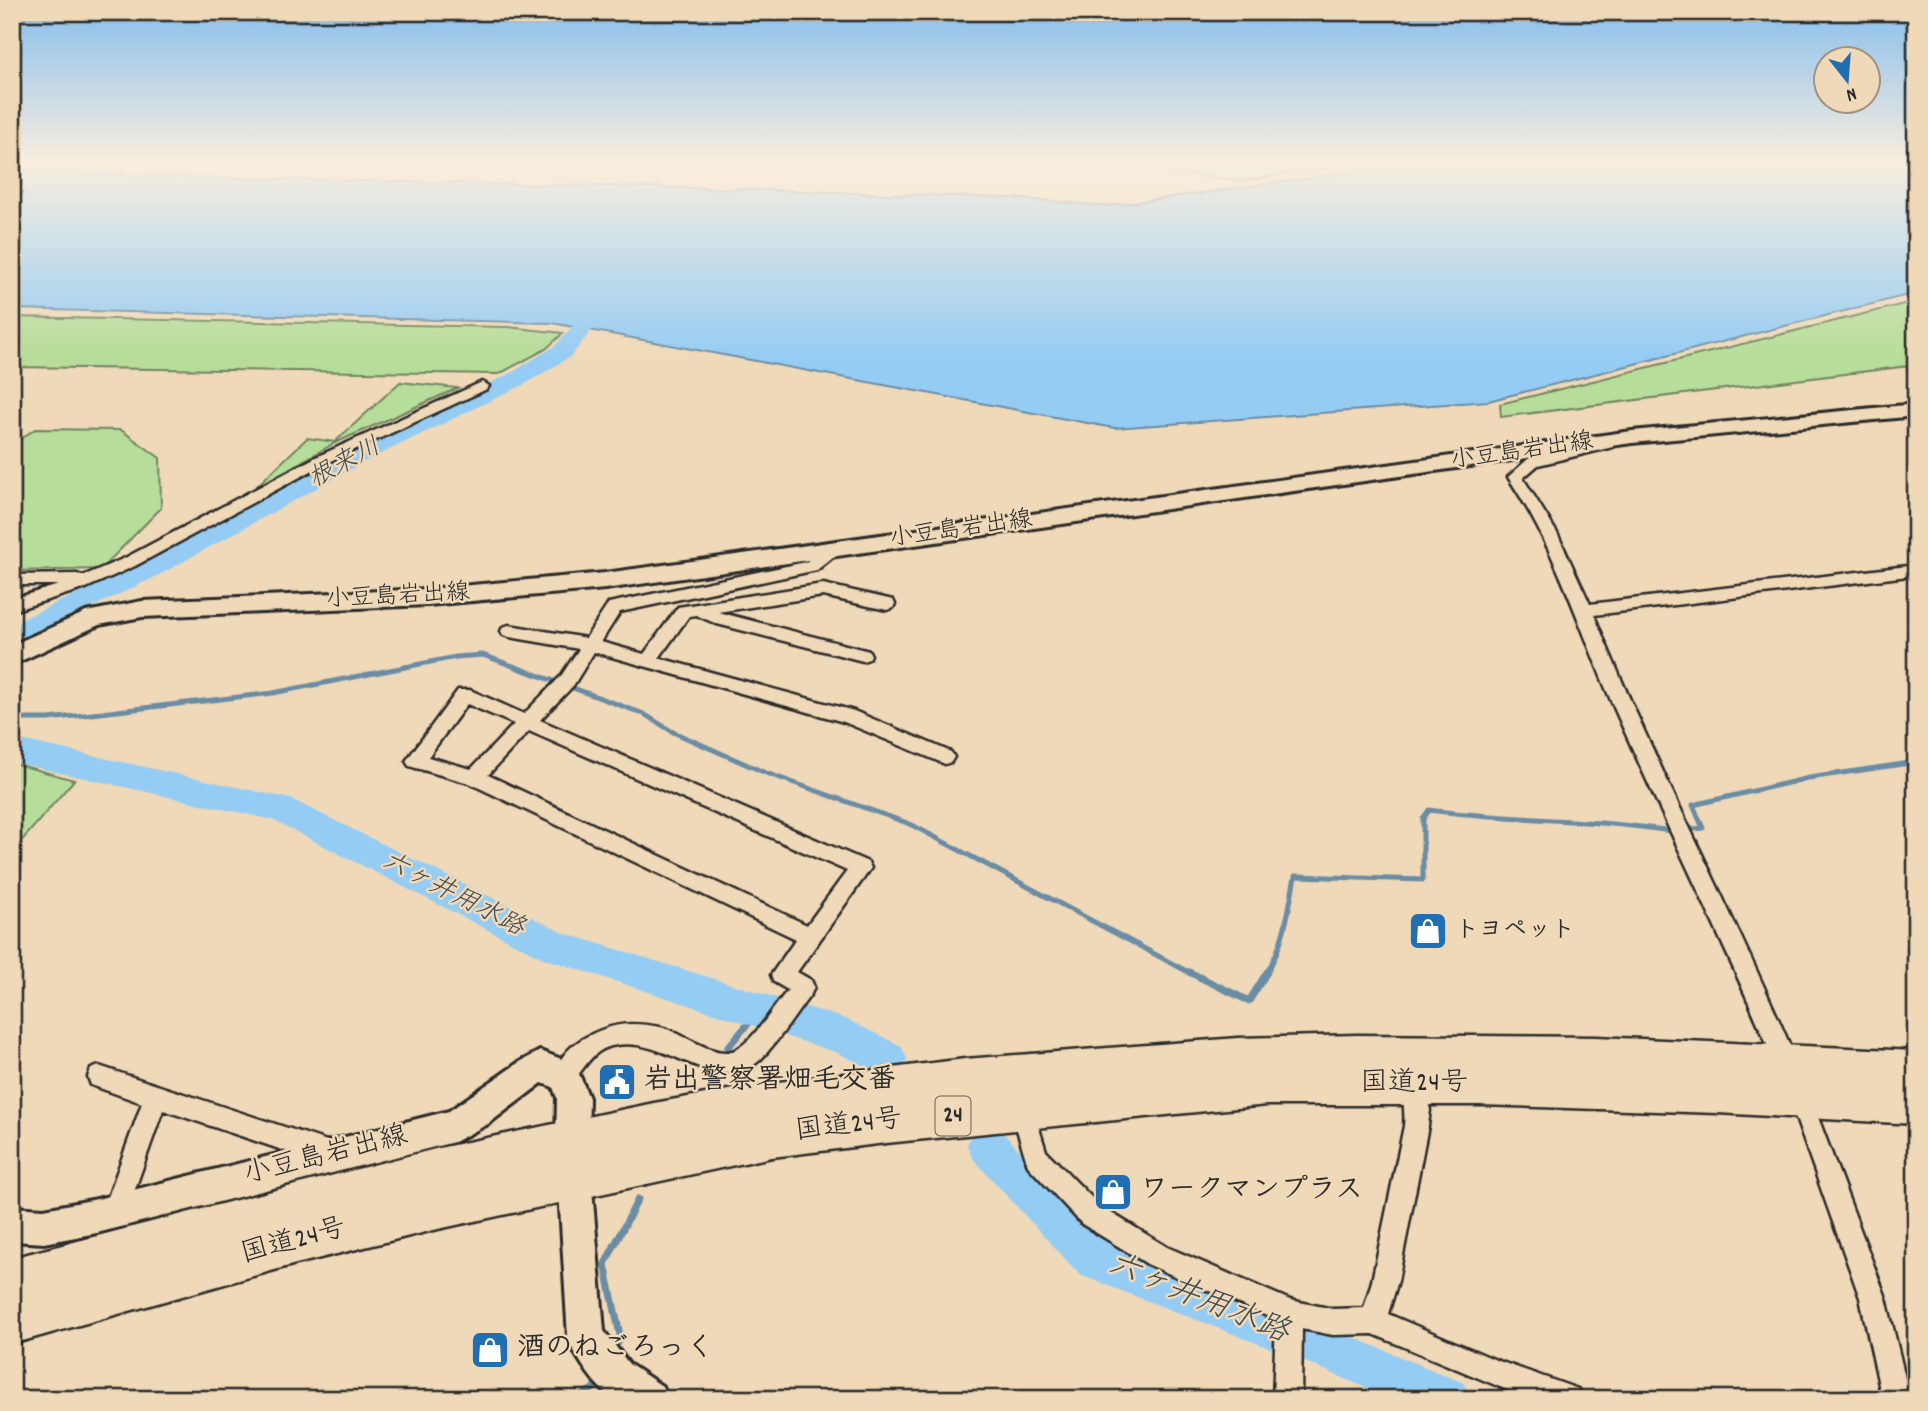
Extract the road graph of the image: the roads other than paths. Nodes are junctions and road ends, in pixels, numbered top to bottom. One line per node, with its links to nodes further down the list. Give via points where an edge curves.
1 (482, 386): 5 (street, via 321,460)
2 (1916, 410): 3 (main road, 小豆島岩出線)
3 (1632, 437): 6 (main road, 小豆島岩出線); 13 (street, via 1534,462 1514,477 1539,509 1564,556)
4 (198, 513): 5 (street)
5 (171, 539): 8 (street)
6 (834, 548): 15 (street, via 811,566 615,607); 17 (main road, 小豆島岩出線, via 605,581 428,597 142,609 94,618)
7 (1916, 570): 13 (street)
8 (94, 578): 9 (street); 11 (street)
9 (12, 580)
10 (887, 604): 12 (street, via 823,590)
11 (12, 605)
12 (698, 609): 16 (street, via 717,618); 18 (street, via 684,611)
13 (1584, 610): 26 (street, via 1624,709 1730,932)
14 (509, 631): 15 (street)
15 (590, 645): 18 (street); 19 (street, via 562,686)
16 (863, 655)
17 (12, 656)
18 (648, 661): 20 (street, via 848,716)
19 (527, 720): 21 (street); 21 (street, via 464,695 415,761); 22 (street, via 861,868)
20 (945, 757)
21 (474, 778): 22 (street)
22 (812, 937): 24 (street, via 782,975 803,986 753,1051 736,1063 718,1063 661,1038 615,1034 581,1050)
23 (1916, 1071): 26 (highway, 国道24号 / 24)
24 (564, 1075): 31 (main road, 小豆島岩出線, via 540,1067 477,1115 454,1126); 32 (main road, via 573,1098)
25 (99, 1077): 28 (street)
26 (1793, 1080): 27 (highway, 国道24号 / 24, via 1717,1091); 29 (highway, 国道24号 / 24); 32 (highway, 国道24号 / 24, via 1484,1056 1275,1056 873,1088 766,1104); 42 (street, via 1874,1298)
27 (1414, 1085): 30 (highway, 国道24号 / 24, via 1267,1085); 38 (street, via 1416,1126)
28 (156, 1096): 31 (street); 33 (street)
29 (1916, 1103)
30 (1023, 1110): 32 (highway, 国道24号 / 24); 36 (street, via 1036,1158 1091,1215 1158,1256)
31 (334, 1155): 33 (main road, 小豆島岩出線)
32 (573, 1160): 35 (highway, 国道24号 / 24, via 298,1202); 37 (highway, 国道24号 / 24, via 438,1207); 39 (main road, via 586,1338 616,1377)
33 (115, 1211): 34 (main road, 小豆島岩出線, via 44,1226)
34 (12, 1224)
35 (12, 1281)
36 (1289, 1312): 38 (street, via 1333,1322); 40 (street)
37 (12, 1321)
38 (1373, 1321): 41 (street)
39 (649, 1399)
40 (1286, 1399)
41 (1568, 1399)
42 (1896, 1399)

